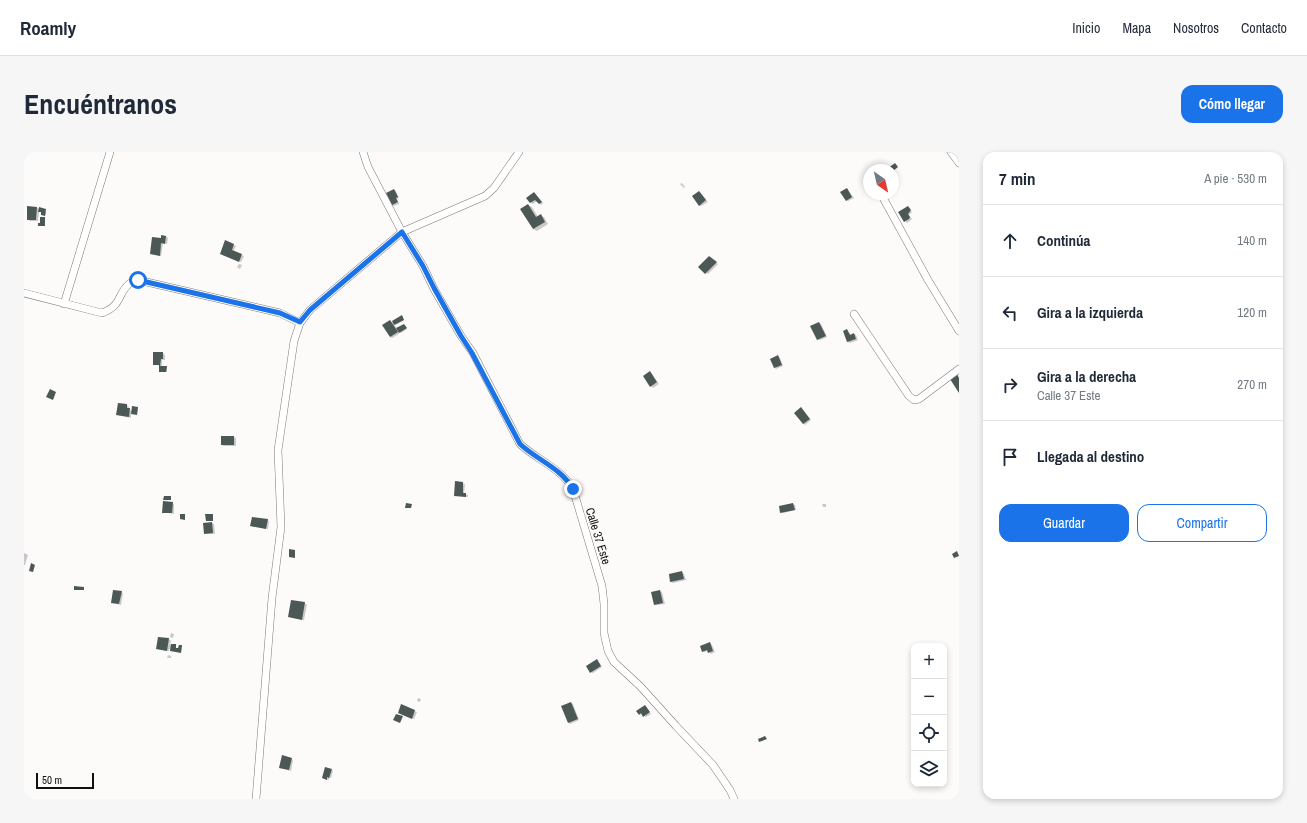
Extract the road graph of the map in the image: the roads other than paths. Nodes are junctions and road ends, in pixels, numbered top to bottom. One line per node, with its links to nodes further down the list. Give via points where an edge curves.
1 (110, 152): 9 (street)
2 (363, 152): 7 (street, Calle 37 Este)
3 (519, 152): 7 (street, via 494,188 485,196)
4 (951, 152): 5 (street)
5 (959, 163)
6 (884, 200): 12 (street)
7 (402, 232): 11 (street, via 310,310); 15 (street, Calle 37 Este, via 472,353 520,444 568,480 573,489 602,586 604,634 614,662 640,686 713,765)
8 (24, 293): 9 (street)
9 (64, 304): 11 (street, via 102,313 115,306 129,284 138,280 280,313)
10 (854, 314): 13 (street, via 914,400 919,399)
11 (300, 322): 14 (street, via 294,341 278,450 281,527 272,598)
12 (959, 331)
13 (959, 369)
14 (256, 799)
15 (734, 799)

